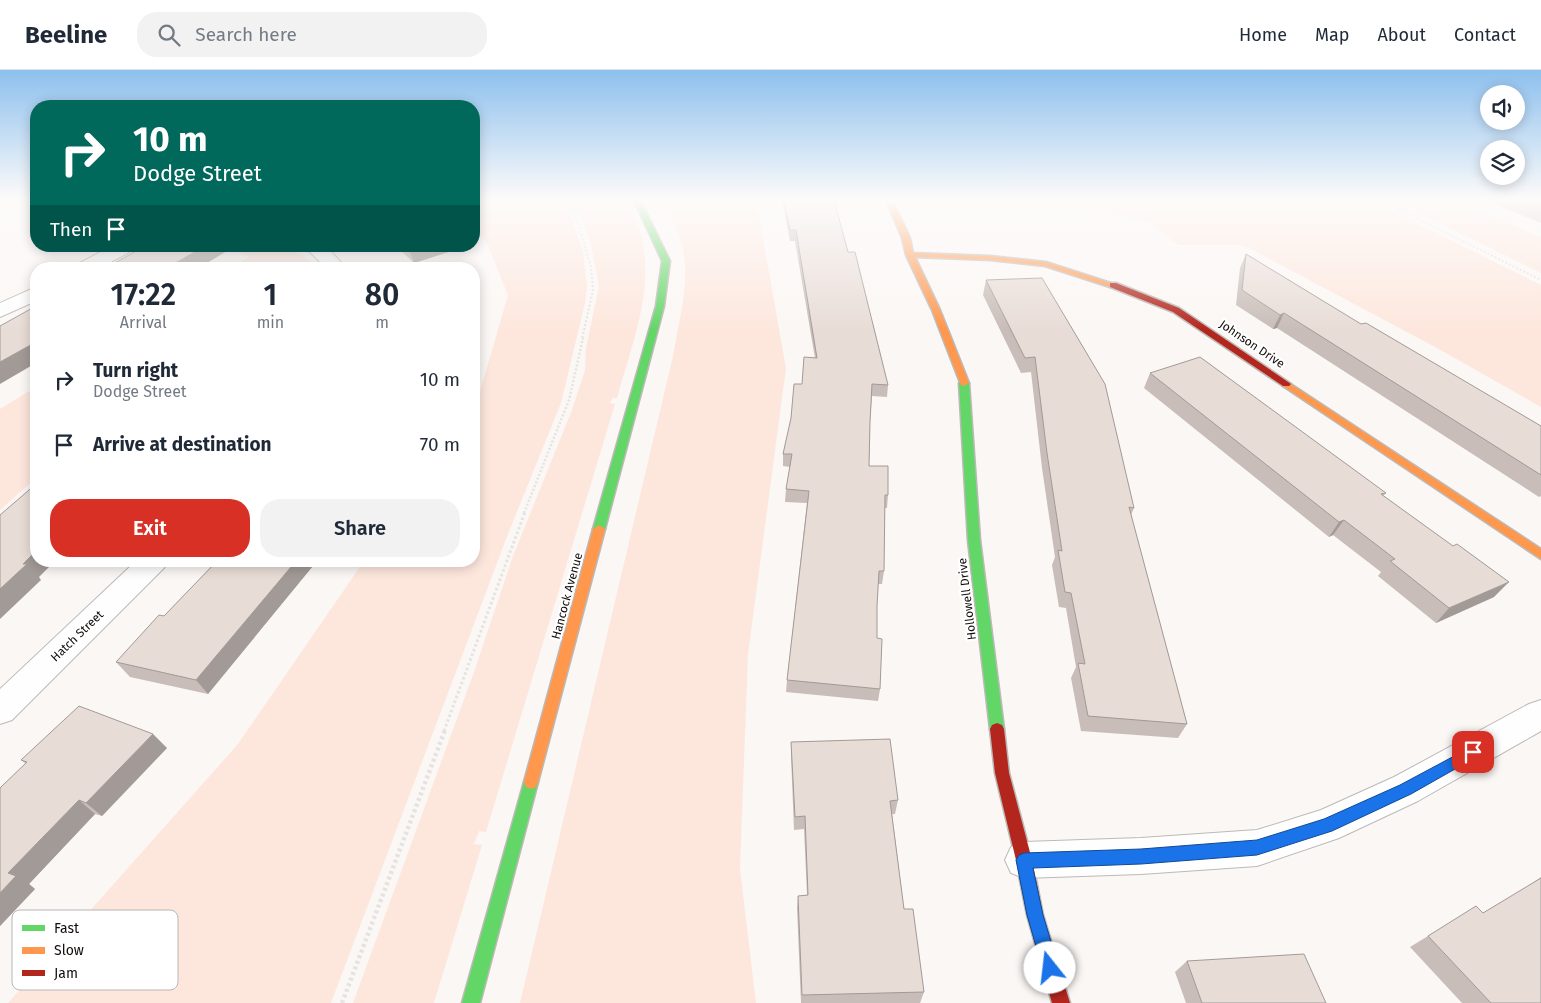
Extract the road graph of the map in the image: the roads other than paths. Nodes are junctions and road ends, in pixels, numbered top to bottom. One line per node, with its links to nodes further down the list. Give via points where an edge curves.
1 (657, 244): 15 (street, Hancock Avenue, via 666,261 660,306)
2 (907, 244): 5 (street, Hollowell Drive)
3 (115, 252): 6 (street)
4 (321, 252): 7 (street)
5 (910, 255): 10 (street, Johnson Drive, via 1046,264 1113,285 1176,310); 14 (street, Hollowell Drive, via 936,310 965,386 974,540 1002,773)
6 (96, 262)
7 (331, 262)
8 (30, 296): 9 (street)
9 (0, 312)
10 (1541, 556)
11 (148, 567): 12 (street, Hatch Street)
12 (0, 710)
13 (1541, 714): 14 (street, via 1406,789 1326,826 1257,848)
14 (1024, 860): 16 (street, Hollowell Drive, via 1035,915)
15 (471, 1003)
16 (1061, 1003)

